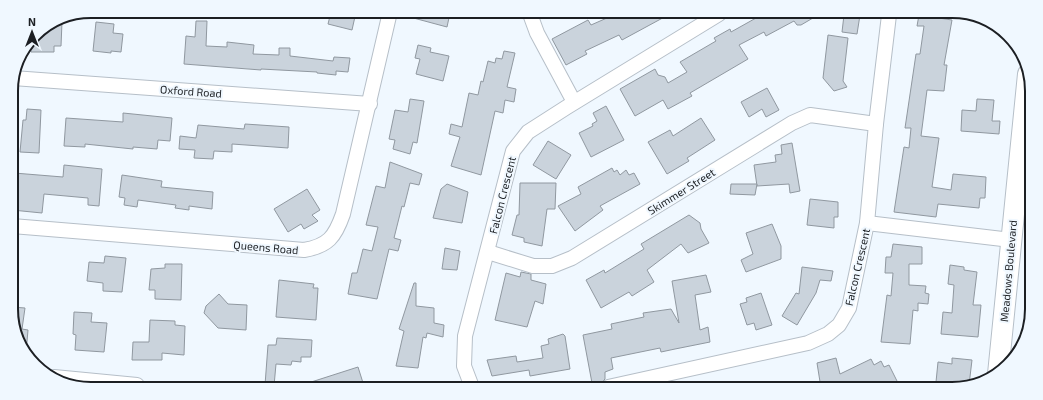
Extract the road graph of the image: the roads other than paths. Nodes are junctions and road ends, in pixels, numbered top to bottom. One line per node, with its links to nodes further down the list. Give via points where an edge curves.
1 (389, 18): 7 (street, Queens Road)
2 (531, 18): 6 (street)
3 (705, 18): 6 (street, Falcon Crescent)
4 (889, 18): 8 (street, Falcon Crescent)
5 (19, 78): 7 (street, Oxford Road)
6 (574, 102): 14 (street, Falcon Crescent, via 528,132 513,151)
7 (370, 104): 12 (street, Queens Road, via 340,224 330,240 317,248 304,250)
8 (876, 124): 11 (street, Falcon Crescent); 14 (street, Skimmer Street, via 810,116 792,123 572,258 552,266 533,266)
9 (1025, 135): 10 (street, Meadows Boulevard)
10 (1022, 196): 13 (street, Meadows Boulevard)
11 (867, 223): 13 (street); 19 (street, Falcon Crescent, via 849,308 839,325 828,334 808,343)
12 (18, 226)
13 (1011, 240): 15 (street, Meadows Boulevard)
14 (488, 252): 18 (street, Falcon Crescent, via 464,336 464,366)
15 (999, 365)
16 (68, 378): 17 (street)
17 (106, 382)
18 (470, 382)
19 (643, 382)

